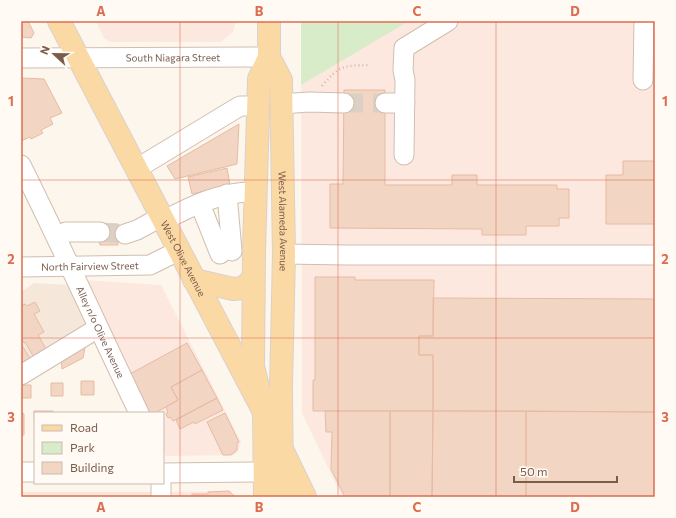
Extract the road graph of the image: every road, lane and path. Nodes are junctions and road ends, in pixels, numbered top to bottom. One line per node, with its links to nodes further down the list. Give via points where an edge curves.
1 (59, 21): 5 (main road, West Olive Avenue)
2 (269, 21): 6 (main road, West Alameda Avenue)
3 (448, 21): 13 (street, via 404,48)
4 (644, 21): 9 (street)
5 (77, 57): 6 (street, South Niagara Street); 7 (street, South Niagara Street); 18 (main road, West Olive Avenue)
6 (269, 57): 14 (main road, West Alameda Avenue, via 281,80); 15 (main road, West Alameda Avenue, via 259,78)
7 (21, 58)
8 (369, 65): 10 (path, via 344,66 332,74)
9 (643, 80)
10 (309, 102): 11 (street); 14 (street)
11 (344, 103)
12 (385, 103): 13 (street)
13 (405, 103): 16 (street)
14 (281, 104): 27 (main road, West Alameda Avenue)
15 (258, 106): 18 (street, via 240,106); 19 (main road, West Alameda Avenue)
16 (404, 155)
17 (21, 165): 25 (street, Alley n/o Olive Avenue)
18 (136, 169): 22 (main road, West Olive Avenue)
19 (255, 183): 20 (street, via 240,192); 31 (main road, West Alameda Avenue); 37 (main road, West Alameda Avenue, via 267,202 270,231 273,371)
20 (227, 194): 21 (street); 21 (street, via 226,253)
21 (200, 204): 22 (street)
22 (162, 219): 24 (street); 26 (main road, West Olive Avenue)
23 (100, 232): 25 (street, via 66,232)
24 (125, 234)
25 (56, 236): 29 (street, Alley n/o Olive Avenue)
26 (178, 251): 29 (street, North Fairview Street, via 150,265); 32 (main road, West Olive Avenue)
27 (284, 254): 28 (street); 35 (main road, West Alameda Avenue)
28 (655, 255)
29 (70, 266): 30 (street, North Fairview Street); 33 (street, Alley n/o Olive Avenue)
30 (23, 268)
31 (253, 279): 32 (main road, via 243,288 234,289); 37 (main road, West Alameda Avenue, via 253,366)
32 (194, 280): 37 (main road, West Olive Avenue)
33 (98, 328): 34 (street); 36 (street, Alley n/o Olive Avenue)
34 (21, 375)
35 (281, 387): 37 (main road); 38 (main road, West Alameda Avenue)
36 (139, 412)
37 (264, 412): 38 (main road, West Olive Avenue); 41 (main road, West Alameda Avenue)
38 (282, 449): 46 (main road, West Alameda Avenue); 47 (main road, West Olive Avenue)
39 (21, 472): 40 (street)
40 (34, 472)
41 (264, 472): 42 (street); 45 (main road, West Alameda Avenue)
42 (164, 473)
43 (162, 484): 44 (street)
44 (161, 497)
45 (265, 497)
46 (282, 497)
47 (305, 497)

